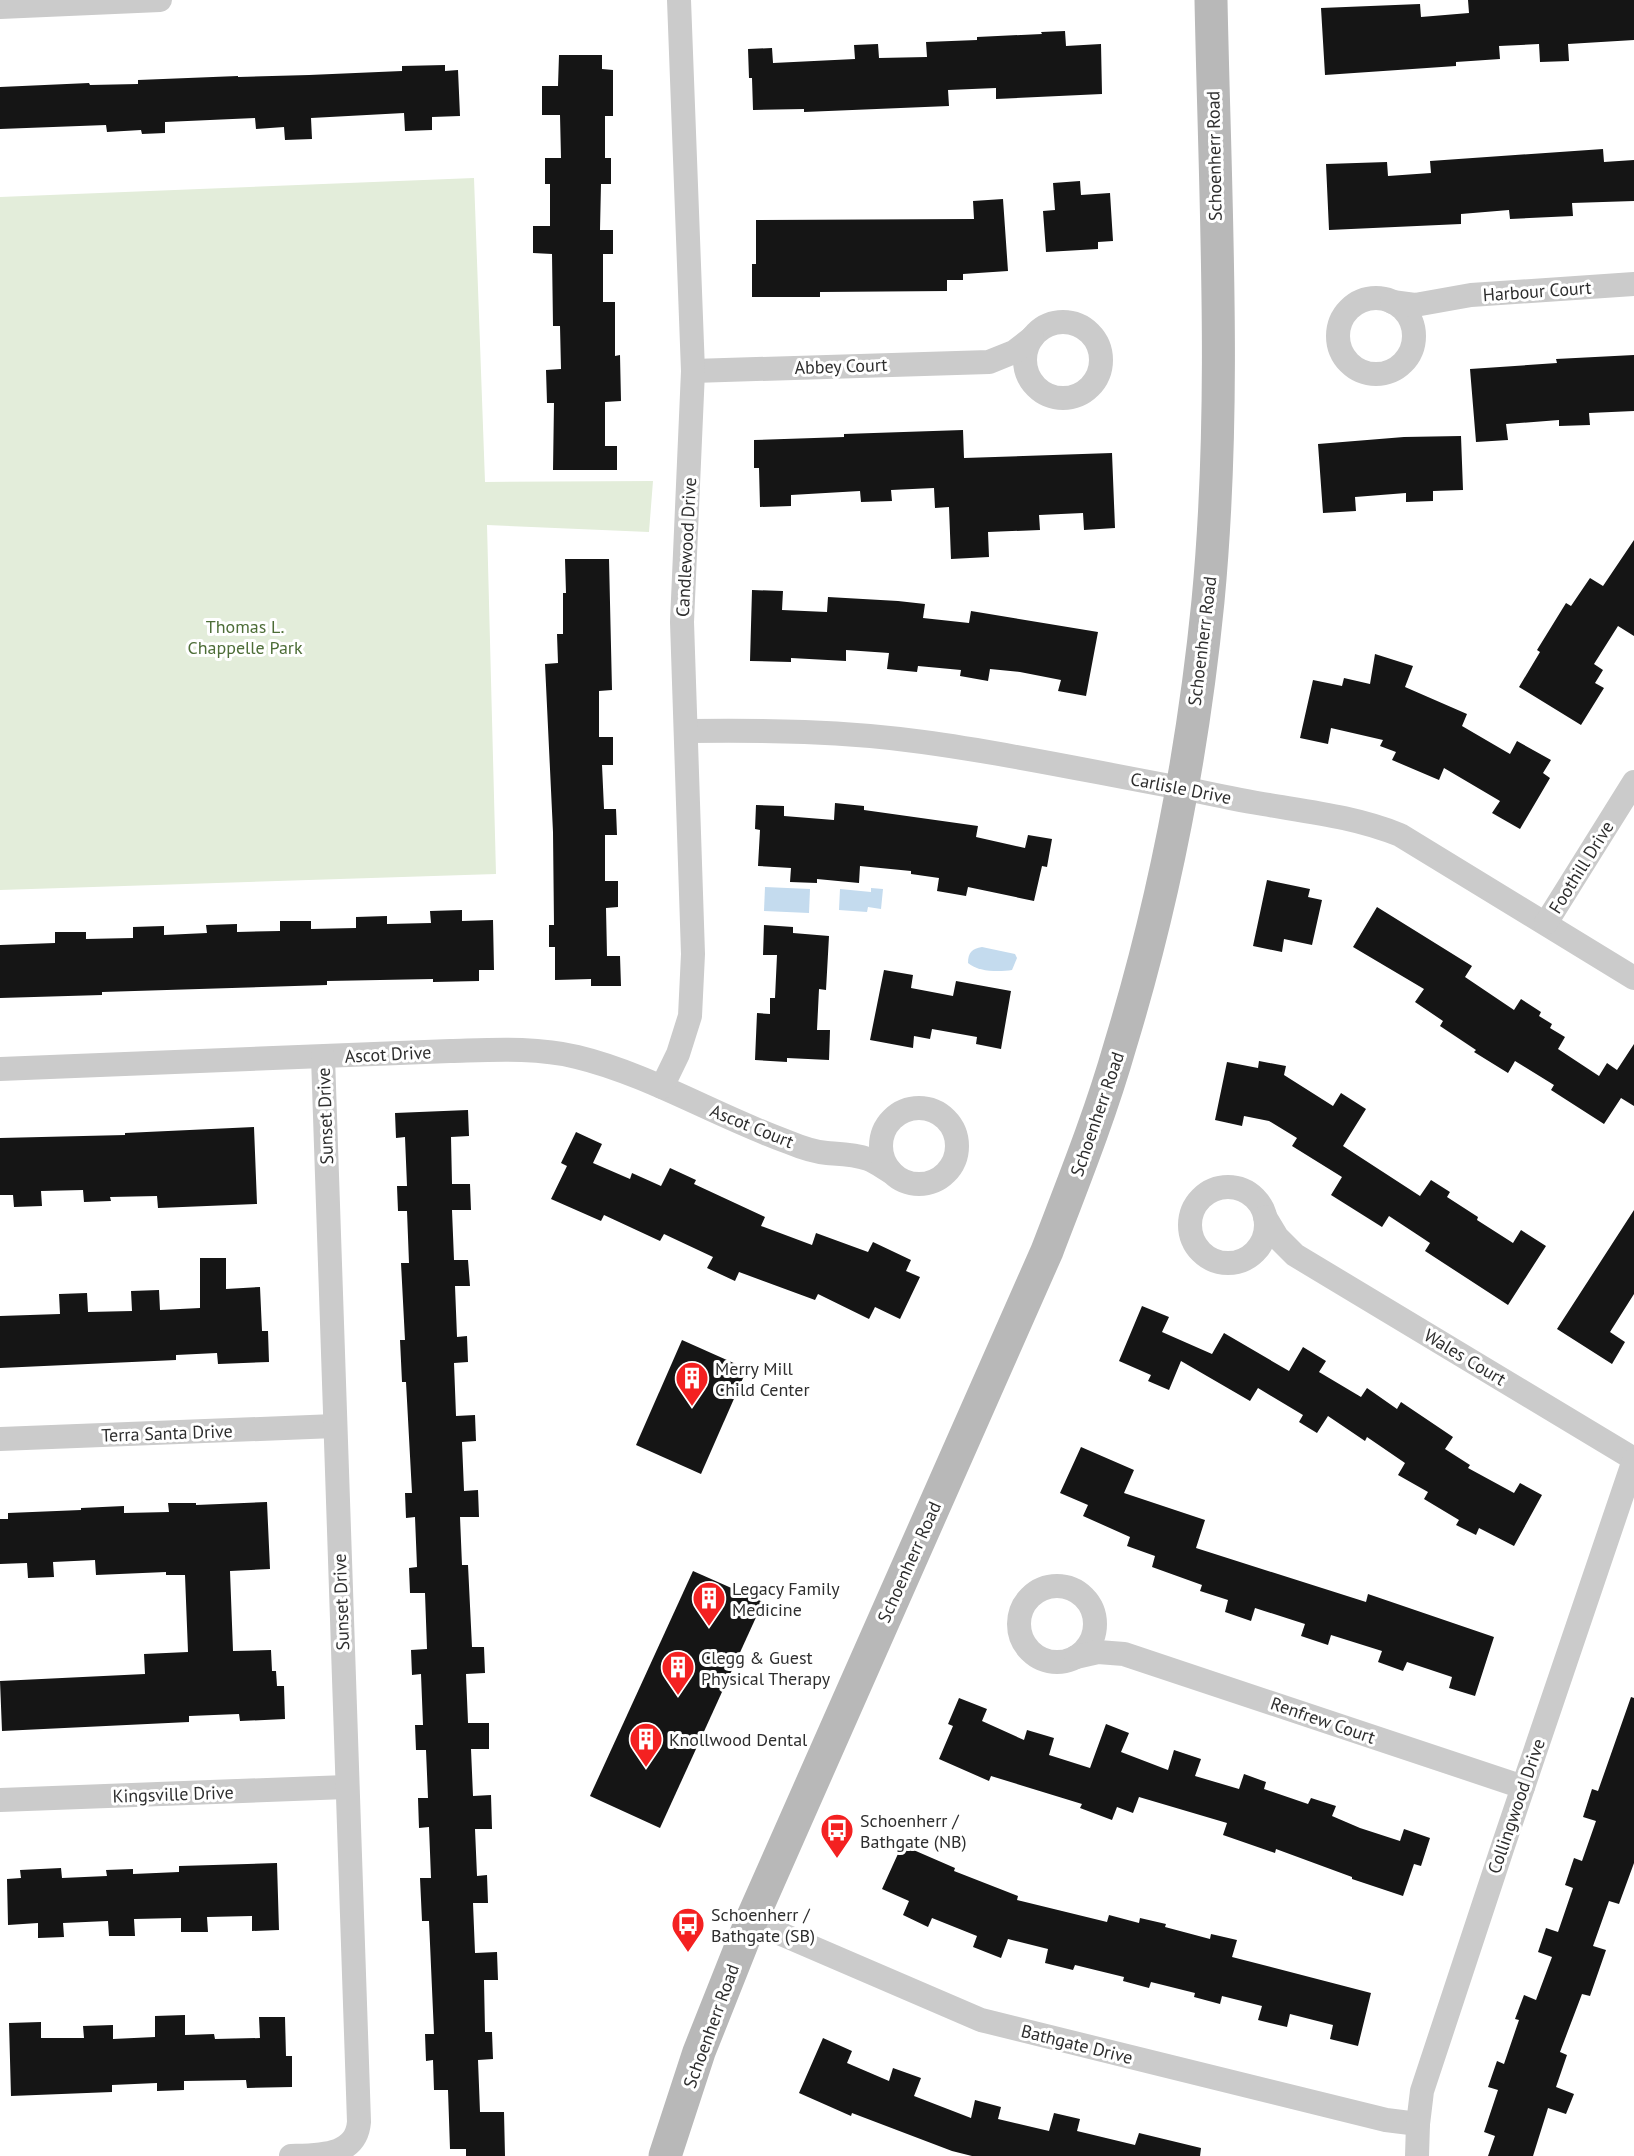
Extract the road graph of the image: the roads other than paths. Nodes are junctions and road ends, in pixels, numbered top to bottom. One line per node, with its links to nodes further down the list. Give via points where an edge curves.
1 (160, 0): 4 (street)
2 (679, 0): 11 (street, Candlewood Drive)
3 (1211, 0): 15 (main road, Schoenherr Road, via 1217,320 1214,513 1200,670)
4 (0, 8)
5 (1634, 284): 7 (street, Harbour Court, via 1471,295)
6 (1392, 302): 7 (street, Harbour Court); 9 (street, via 1410,318); 9 (street, Harbour Court, via 1369,299 1348,310 1338,332 1344,357 1353,366 1377,374 1401,364)
7 (1441, 302): 9 (street, Harbour Court, via 1424,321)
8 (1032, 338): 10 (street, Abbey Court, via 1014,352); 12 (street, via 1025,361); 12 (street, Abbey Court, via 1053,323 1072,324 1089,333 1101,356 1095,380 1076,395 1053,396)
9 (1414, 342)
10 (990, 362): 11 (street, Abbey Court); 12 (street, Abbey Court, via 1014,370)
11 (693, 371): 13 (street, Candlewood Drive, via 682,621)
12 (1033, 383)
13 (687, 731): 15 (street, Carlisle Drive, via 787,731 923,742); 20 (street, Candlewood Drive, via 693,954 690,1016)
14 (1634, 782): 16 (street, Foothill Drive)
15 (1181, 788): 16 (street, Carlisle Drive, via 1374,825 1400,835); 36 (main road, Schoenherr Road, via 1145,959 1087,1147 1047,1251)
16 (1546, 923): 17 (street, Carlisle Drive)
17 (1634, 978)
18 (323, 1057): 19 (street, Ascot Drive); 20 (street, Ascot Drive, via 511,1049 556,1053); 27 (street, Sunset Drive)
19 (0, 1069)
20 (662, 1088): 22 (street, Ascot Court, via 790,1143 826,1153)
21 (882, 1138): 22 (street, Ascot Court); 23 (street, via 884,1161); 23 (street, Ascot Court, via 894,1117 916,1107 939,1113 955,1132 956,1157 940,1178 915,1184)
22 (846, 1153): 23 (street, Ascot Court, via 869,1159)
23 (891, 1172)
24 (1266, 1217): 25 (street, Wales Court, via 1277,1237); 26 (street, via 1263,1241); 26 (street, Wales Court, via 1253,1196 1232,1187 1209,1192 1192,1213 1193,1238 1199,1249 1222,1262)
25 (1295, 1255): 26 (street, Wales Court, via 1270,1253); 29 (street, Wales Court)
26 (1247, 1258)
27 (335, 1426): 28 (street, Terra Santa Drive); 33 (street, Sunset Drive)
28 (0, 1439)
29 (1634, 1460): 34 (street, Collingwood Drive)
30 (1094, 1616): 31 (street, Renfrew Court); 32 (street, via 1091,1639); 32 (street, Renfrew Court, via 1082,1595 1060,1586 1037,1591 1021,1611 1021,1637 1028,1648 1050,1661)
31 (1124, 1654): 32 (street, Renfrew Court, via 1098,1652); 34 (street, Renfrew Court)
32 (1076, 1657)
33 (346, 1787): 35 (street, Kingsville Drive); 38 (street, Sunset Drive, via 359,2122 356,2140 336,2154)
34 (1523, 1787): 37 (street, Collingwood Drive, via 1422,2091)
35 (0, 1800)
36 (751, 1922): 37 (street, Bathgate Drive, via 981,2020 1375,2117); 39 (main road, Schoenherr Road, via 699,2052)
37 (1418, 2124): 40 (street, Collingwood Drive)
38 (291, 2156)
39 (665, 2156)
40 (1417, 2156)

